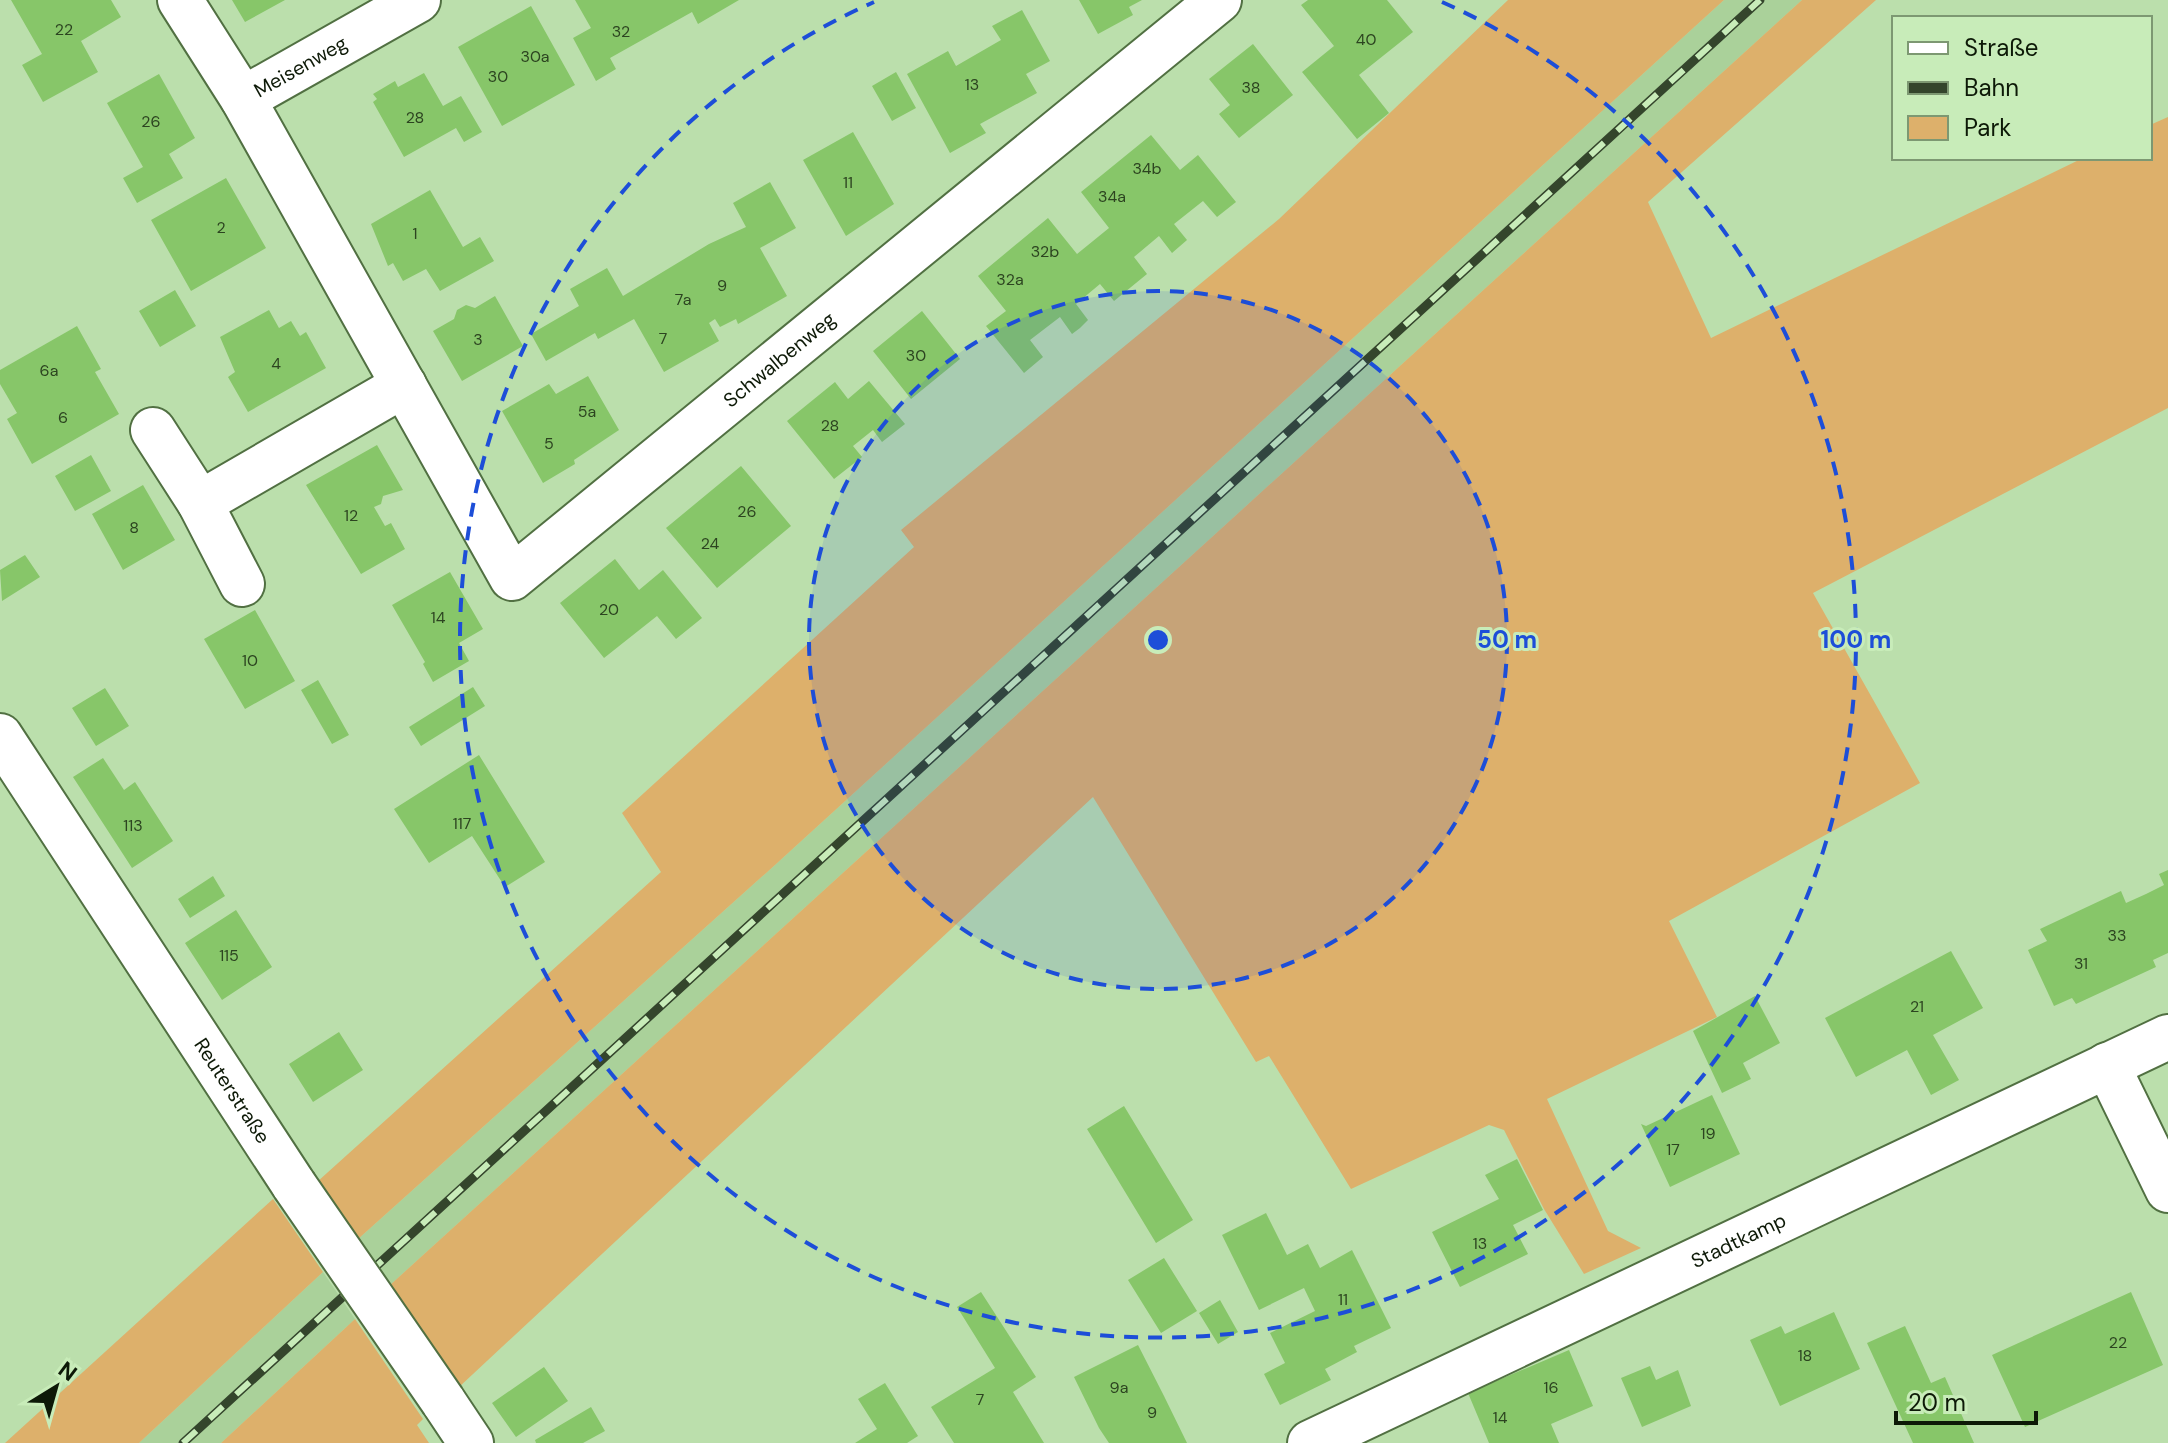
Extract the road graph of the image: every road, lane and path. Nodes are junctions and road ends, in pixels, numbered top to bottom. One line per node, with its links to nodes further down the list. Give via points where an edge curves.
1 (180, 0): 4 (street, Meisenweg)
2 (418, 0): 4 (street, Meisenweg)
3 (1219, 0): 5 (street, Schwalbenweg, via 512,578)
4 (243, 99): 5 (street, Schwalbenweg)
5 (404, 385): 7 (street)
6 (153, 430): 7 (street)
7 (200, 503): 8 (street)
8 (242, 584)
9 (0, 736): 13 (street, Reuterstraße, bridge, via 294,1185)
10 (2168, 1037): 11 (street, Stadtkamp)
11 (2107, 1065): 12 (street); 14 (street, Stadtkamp)
12 (2168, 1190)
13 (471, 1443)
14 (1310, 1443)

